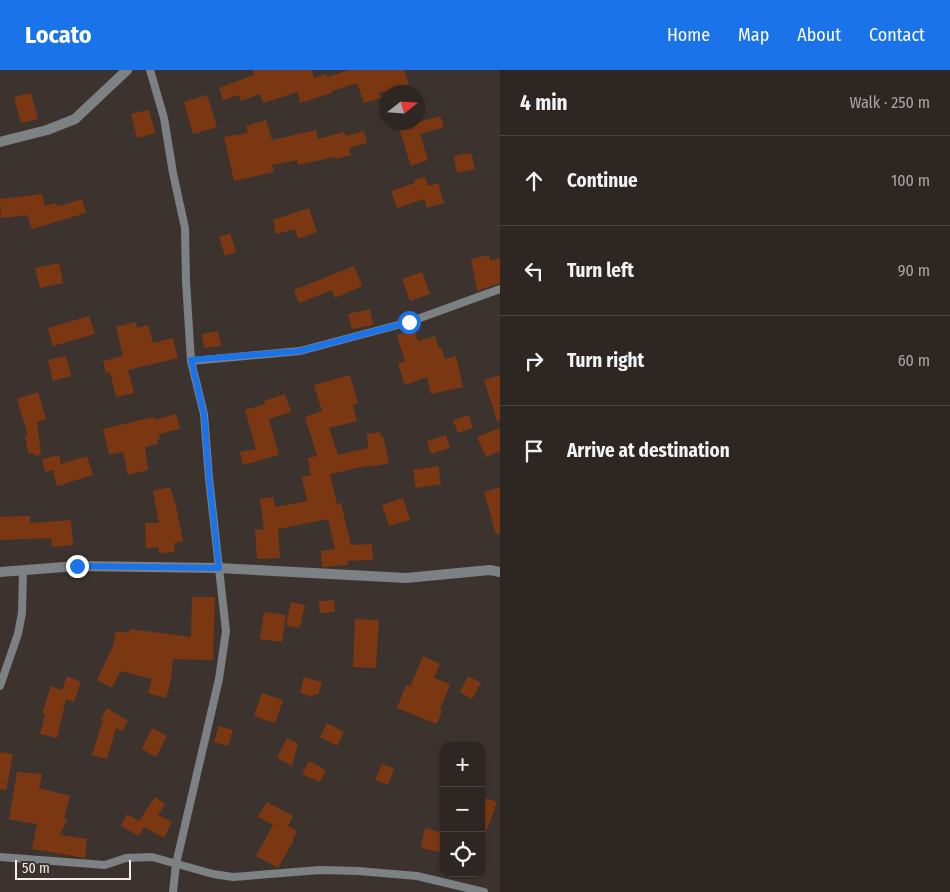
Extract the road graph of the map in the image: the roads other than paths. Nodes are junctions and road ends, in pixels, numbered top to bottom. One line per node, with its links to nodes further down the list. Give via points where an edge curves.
1 (127, 70): 3 (street, via 75,119)
2 (150, 70): 5 (lane, via 164,118 185,228)
3 (0, 142)
4 (500, 289): 5 (lane, via 409,322 300,351)
5 (191, 360): 6 (lane, via 204,414)
6 (219, 568): 7 (street, via 77,566); 9 (street, via 406,578 490,570); 12 (lane, via 226,631 219,679)
7 (22, 570): 8 (street); 10 (lane, via 22,613)
8 (0, 572)
9 (500, 572)
10 (0, 686)
11 (0, 857): 12 (lane, via 105,865 126,858 152,857)
12 (176, 864): 13 (lane); 14 (lane, via 233,877 320,870 417,876)
13 (173, 892)
14 (484, 892)

